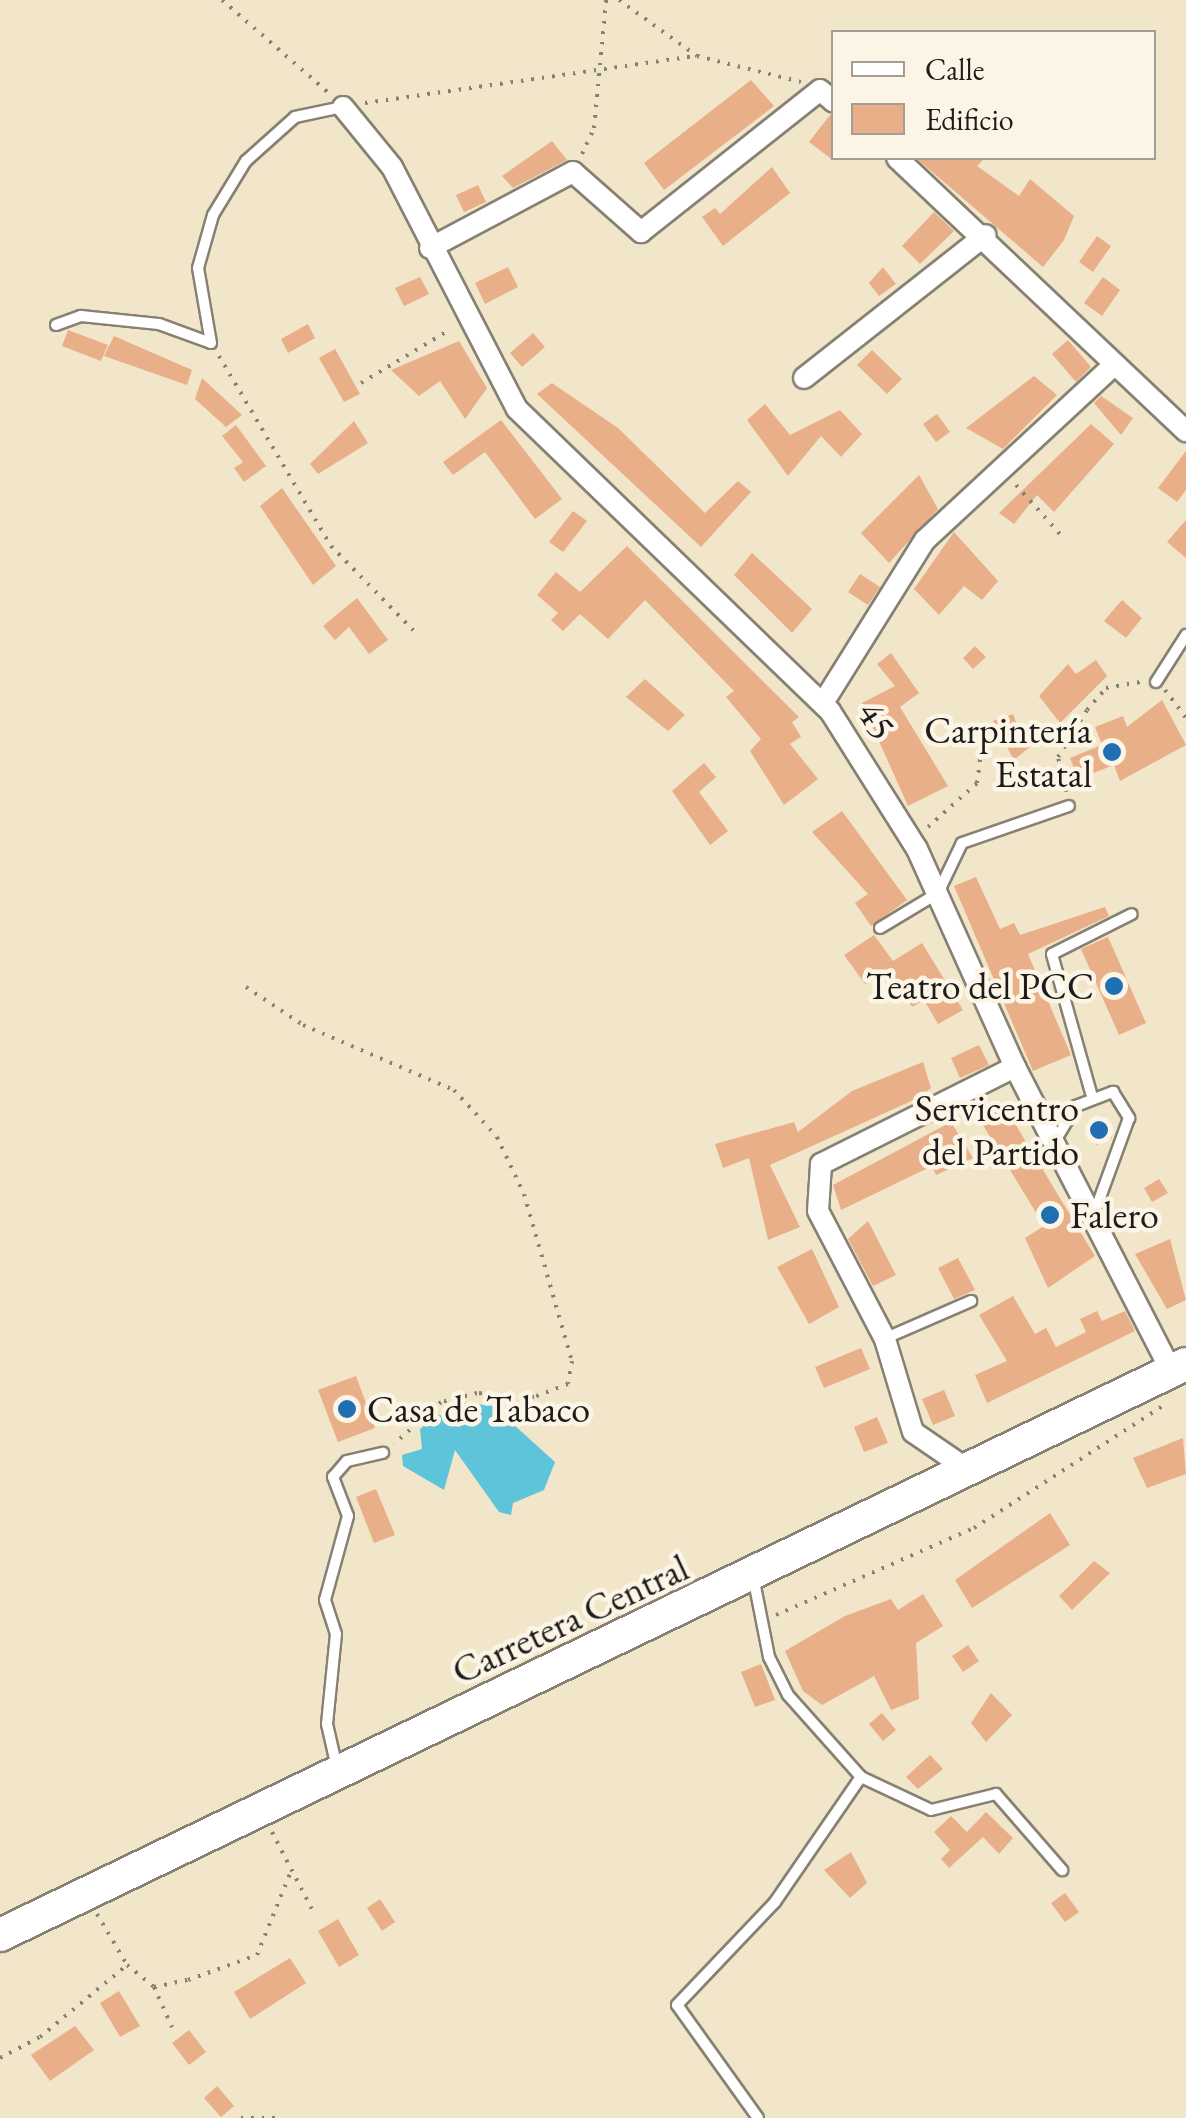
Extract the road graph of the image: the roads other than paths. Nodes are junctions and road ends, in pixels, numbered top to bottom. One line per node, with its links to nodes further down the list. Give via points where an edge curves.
1 (827, 96): 5 (street, via 641,232 574,172)
2 (343, 107): 5 (street, 45, via 392,167); 6 (lane, via 296,117 246,161 213,215 198,268 211,343 159,324 82,316)
3 (899, 160): 4 (street)
4 (986, 235): 7 (street); 8 (street)
5 (430, 248): 12 (street, 45, via 517,409)
6 (56, 325)
7 (1112, 367): 9 (street); 12 (street, via 925,540)
8 (804, 378)
9 (1186, 431)
10 (1186, 635): 11 (lane)
11 (1156, 682)
12 (823, 703): 14 (street, 45)
13 (1069, 806): 14 (lane, via 962,843)
14 (938, 892): 16 (lane); 17 (street, 45)
15 (1132, 914): 18 (lane, via 1052,954)
16 (880, 928)
17 (1015, 1068): 19 (street, 45); 22 (street, via 822,1164 818,1211)
18 (1092, 1093): 19 (lane); 20 (lane, via 1113,1092 1129,1118)
19 (1054, 1142): 20 (street, 45)
20 (1093, 1217): 23 (street, 45)
21 (971, 1300): 22 (lane)
22 (885, 1339): 25 (street, via 913,1432)
23 (1175, 1379): 25 (main road, Carretera Central)
24 (383, 1453): 27 (lane, via 347,1461 333,1477 348,1516 324,1600 336,1634 327,1724)
25 (968, 1470): 26 (main road, Carretera Central)
26 (752, 1575): 27 (main road, Carretera Central); 28 (lane, via 788,1695)
27 (338, 1774): 30 (main road, Carretera Central)
28 (861, 1777): 29 (lane, via 931,1810 996,1794); 31 (lane, via 775,1902 677,2006)
29 (1062, 1870)
30 (0, 1935)
31 (758, 2118)

